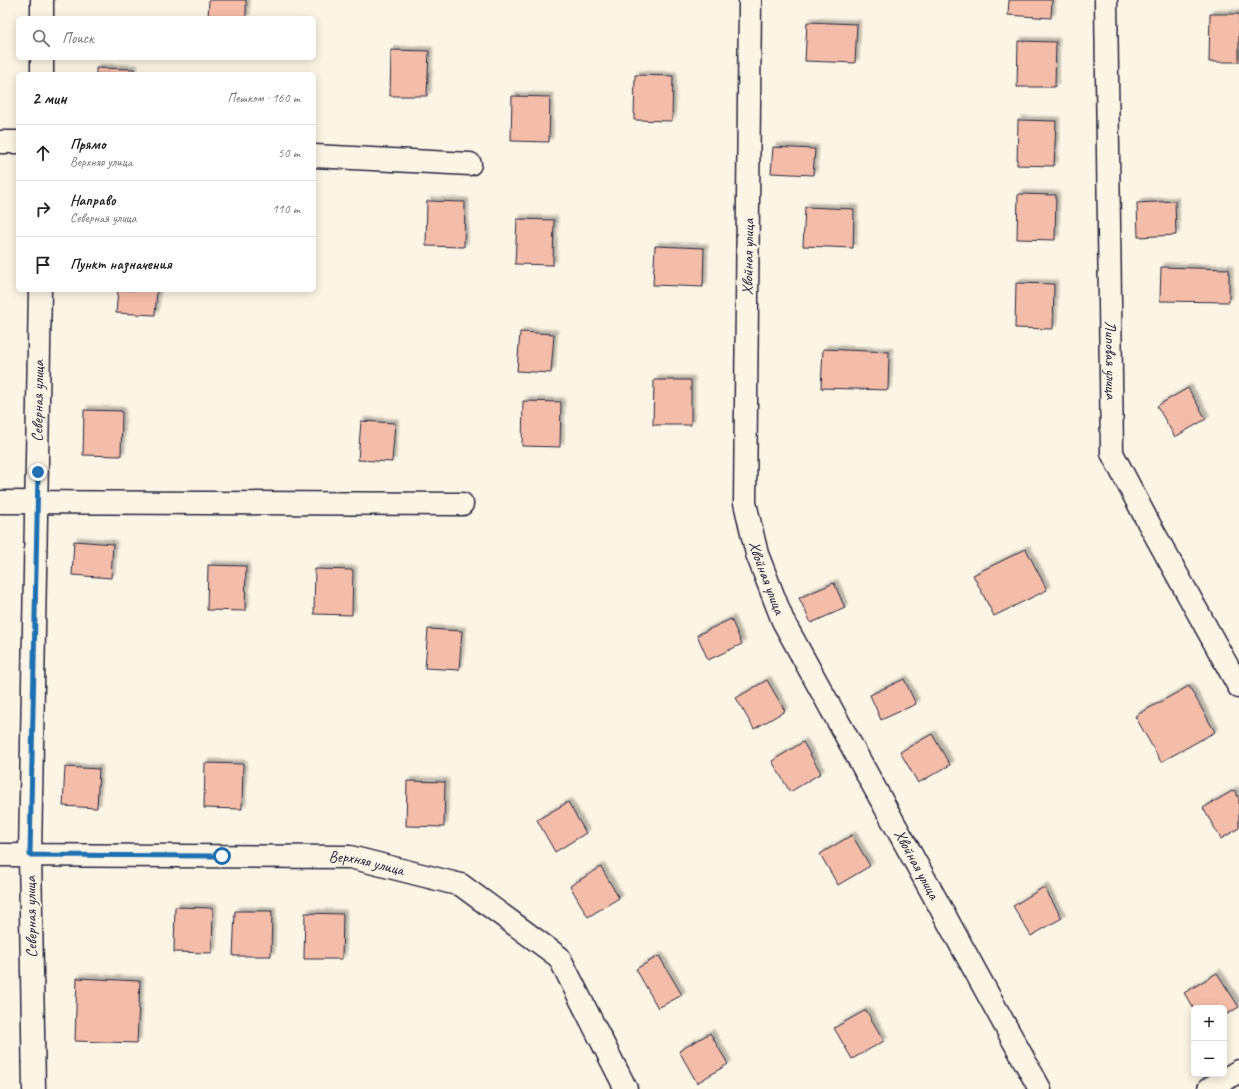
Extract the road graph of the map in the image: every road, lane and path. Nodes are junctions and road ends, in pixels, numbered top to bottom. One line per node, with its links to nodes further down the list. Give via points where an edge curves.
1 (42, 0): 4 (street)
2 (750, 0): 21 (street, Хвойная улица, via 745,503 758,554 783,621)
3 (1106, 0): 15 (street, Липовая улица, via 1112,453)
4 (42, 16)
5 (42, 60): 6 (street)
6 (42, 72)
7 (0, 142): 8 (street)
8 (16, 142)
9 (316, 156): 10 (street)
10 (470, 164)
11 (40, 292): 13 (street, Северная улица)
12 (0, 502): 13 (street)
13 (37, 503): 14 (street); 17 (street, Северная улица)
14 (462, 504)
15 (1239, 687)
16 (0, 855): 17 (street, Верхняя улица)
17 (30, 855): 19 (street, Северная улица); 20 (street, Верхняя улица, via 350,857 461,885 559,957)
18 (1239, 1071): 22 (street)
19 (34, 1089)
20 (626, 1089)
21 (1040, 1089)
22 (1209, 1089)

